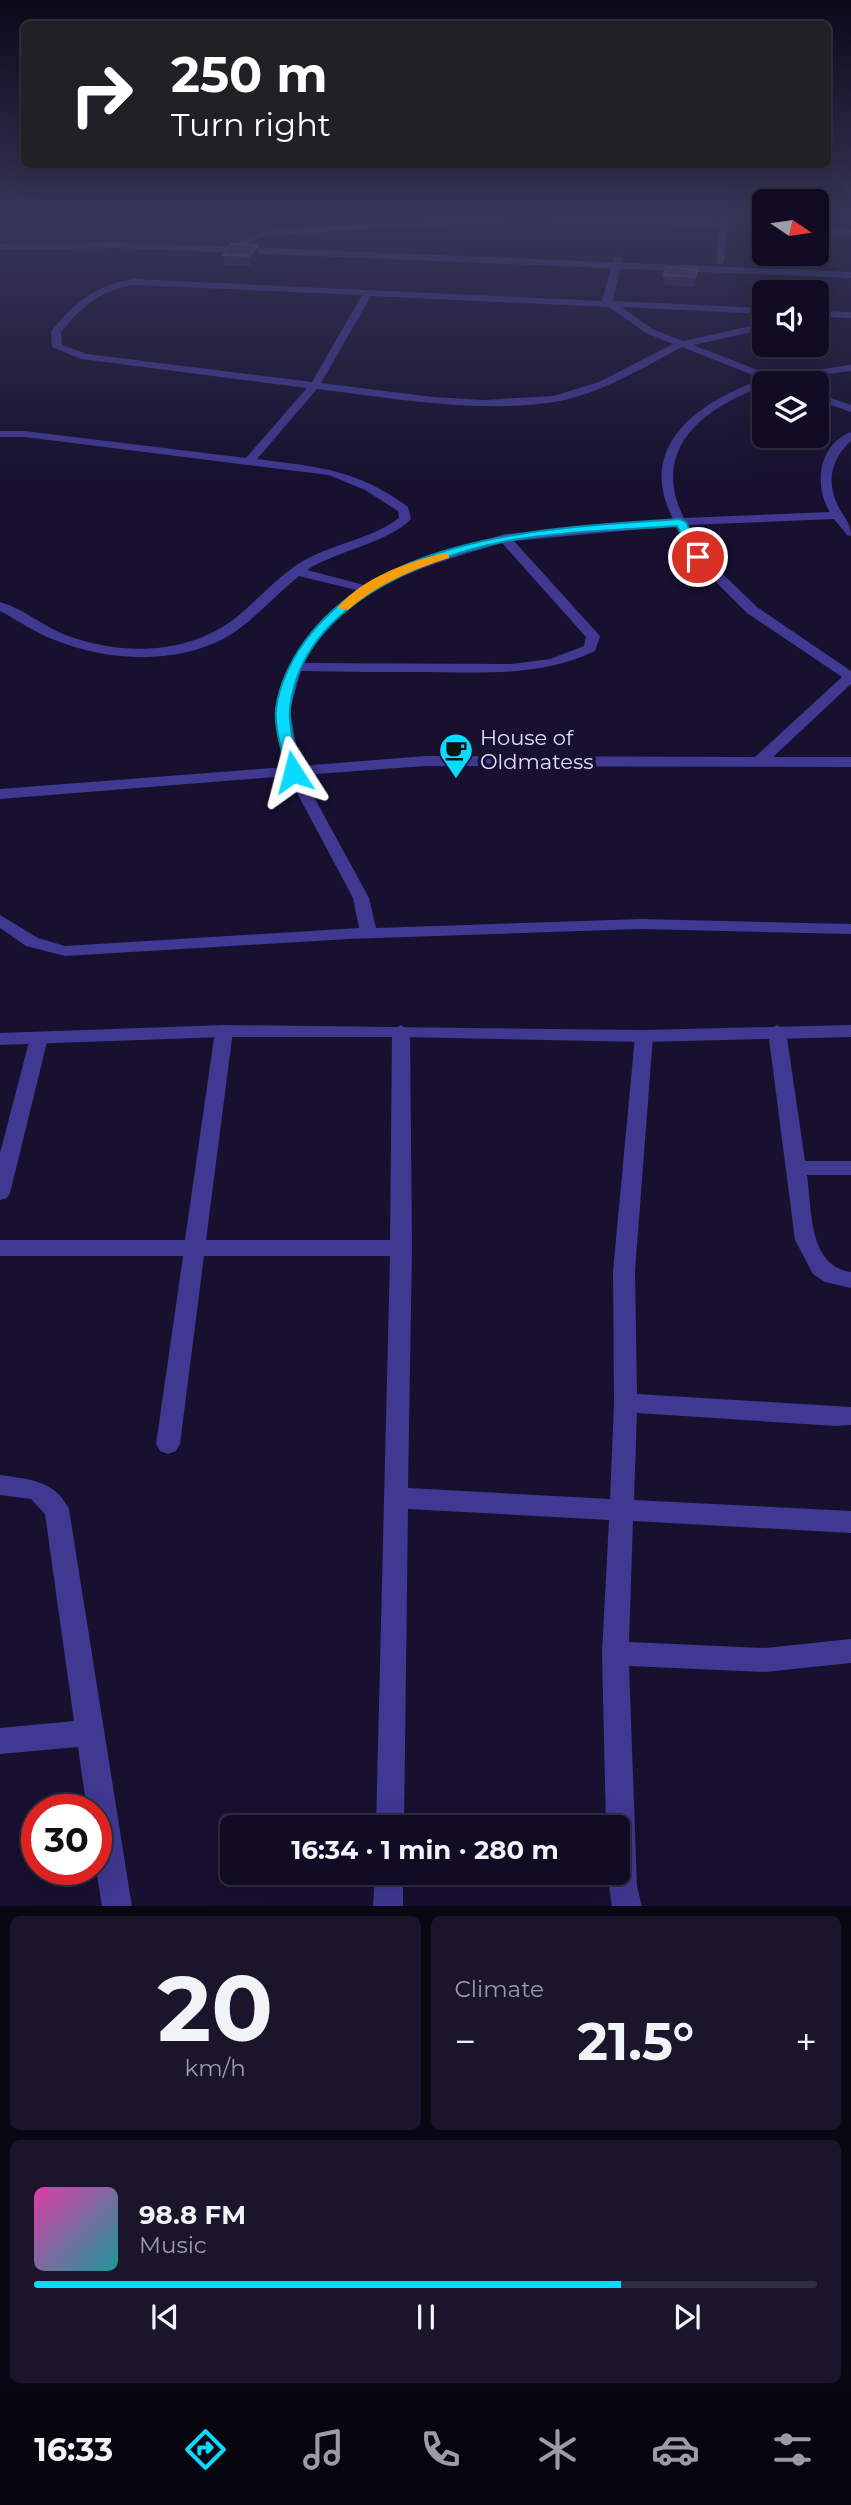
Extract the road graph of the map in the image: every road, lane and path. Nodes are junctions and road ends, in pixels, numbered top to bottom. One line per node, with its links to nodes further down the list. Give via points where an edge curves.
1 (81, 303): 13 (street, via 56,332 57,347 85,357)
2 (362, 303): 13 (street)
3 (610, 303): 9 (street, via 649,331)
4 (641, 303): 5 (street)
5 (752, 309)
6 (829, 316): 7 (street)
7 (851, 316)
8 (752, 329): 9 (street)
9 (681, 344): 11 (street); 13 (street, via 603,384 554,399 484,403)
10 (851, 368): 12 (street)
11 (753, 371)
12 (820, 371)
13 (315, 385): 19 (street)
14 (752, 387): 21 (street, via 702,413 676,440 664,480)
15 (829, 401): 16 (street)
16 (851, 409)
17 (0, 434): 19 (street)
18 (851, 435): 20 (street, via 829,457 824,484)
19 (249, 462): 24 (street, via 331,472 360,482 404,510 405,519 392,529)
20 (835, 515): 21 (street); 22 (street)
21 (680, 522): 23 (street); 28 (street, via 698,557 752,610)
22 (851, 532)
23 (505, 538): 25 (street, via 413,565); 27 (street, via 593,636 590,648 550,663 505,668)
24 (296, 571): 25 (street); 26 (street, via 235,624 208,641 166,651 121,652 86,645)
25 (365, 589): 27 (street, via 323,626)
26 (0, 606)
27 (295, 667): 31 (street, via 283,710)
28 (850, 677): 29 (street)
29 (760, 761): 30 (street); 31 (street, via 425,761)
30 (851, 762)
31 (293, 772): 32 (street); 35 (street, via 361,898)
32 (0, 794)
33 (0, 920): 35 (street, via 32,942 65,951)
34 (851, 929): 35 (street, via 641,924)
35 (369, 934)
36 (224, 1031): 37 (street); 41 (street); 47 (street)
37 (401, 1031): 40 (street); 48 (street)
38 (776, 1031): 39 (street); 40 (street); 43 (street)
39 (851, 1031)
40 (644, 1036): 50 (street, via 624,1271)
41 (39, 1038): 42 (street); 45 (street)
42 (0, 1039)
43 (794, 1168): 44 (street); 49 (street, via 806,1240 816,1266 836,1278)
44 (851, 1168)
45 (0, 1193)
46 (0, 1248): 47 (street)
47 (195, 1248): 48 (street); 52 (street)
48 (401, 1248): 54 (street)
49 (851, 1279)
50 (626, 1403): 51 (street); 55 (street)
51 (851, 1416)
52 (168, 1444)
53 (0, 1485): 59 (street, via 37,1490 57,1509)
54 (396, 1498): 55 (street); 61 (street)
55 (622, 1509): 56 (street); 58 (street)
56 (851, 1522)
57 (851, 1651): 58 (street, via 765,1660)
58 (615, 1653): 65 (street, via 622,1886)
59 (89, 1732): 60 (street); 63 (street)
60 (0, 1741)
61 (390, 1815)
62 (389, 1885): 64 (street)
63 (117, 1906)
64 (388, 1906)
65 (627, 1906)

